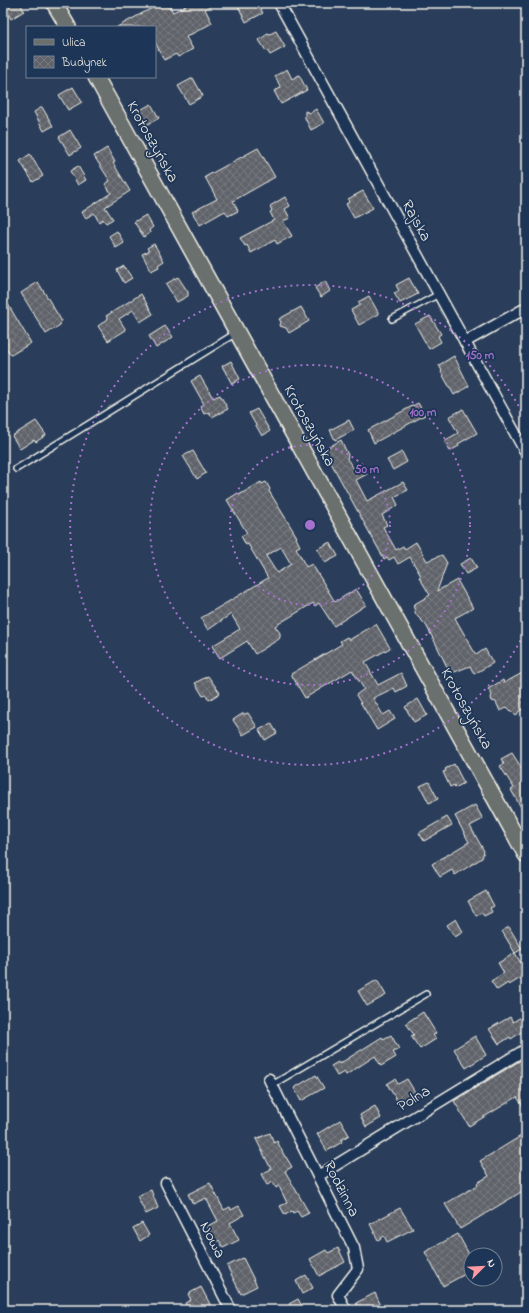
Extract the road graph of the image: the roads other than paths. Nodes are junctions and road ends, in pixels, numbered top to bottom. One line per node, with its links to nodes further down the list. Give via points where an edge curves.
1 (54, 3): 3 (main road)
2 (279, 3): 5 (street, Rajska)
3 (67, 26)
4 (97, 78): 8 (main road, Krotoszyńska)
5 (439, 294): 7 (lane); 9 (street, Rajska)
6 (526, 308): 9 (street)
7 (392, 319)
8 (237, 332): 11 (lane); 12 (main road, Krotoszyńska)
9 (465, 342): 10 (street, Rajska)
10 (526, 453)
11 (16, 469)
12 (526, 855)
13 (426, 994): 15 (lane)
14 (526, 1049): 16 (street, Polna)
15 (270, 1082): 16 (street, Rodzinna)
16 (318, 1176): 19 (street, Rodzinna, via 354,1248 358,1269 338,1295)
17 (166, 1183): 18 (street, Nowa)
18 (231, 1310)
19 (346, 1310)

